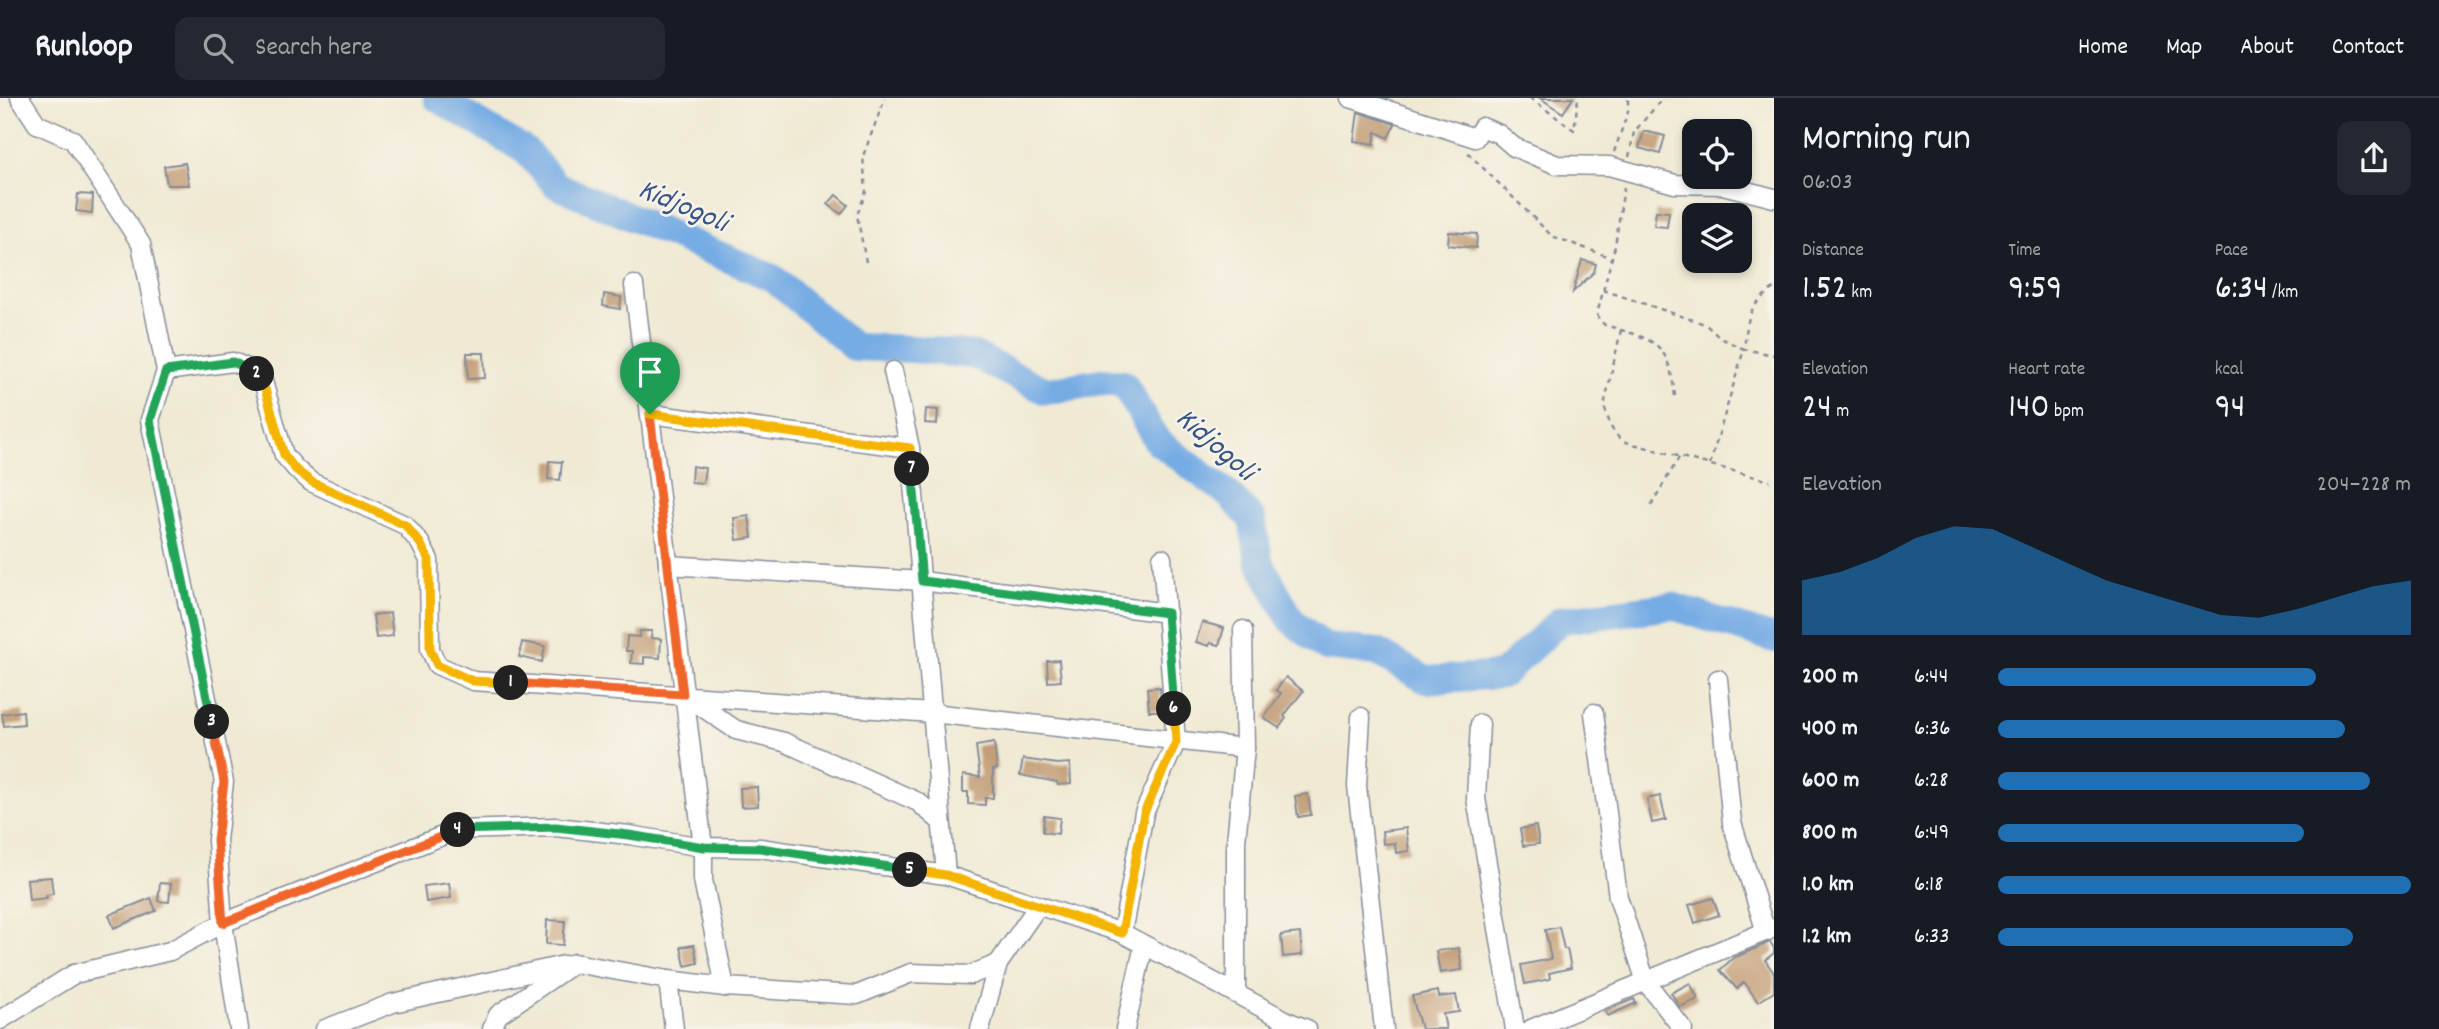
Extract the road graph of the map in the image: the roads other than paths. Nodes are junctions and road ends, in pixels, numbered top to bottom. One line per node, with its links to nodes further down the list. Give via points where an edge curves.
1 (20, 98): 5 (street, via 37,124 73,140 141,244)
2 (1350, 98): 3 (street, via 1475,138 1482,127 1548,162 1609,166 1675,184 1723,185)
3 (1774, 198)
4 (634, 285): 7 (street)
5 (166, 371): 15 (street, via 233,362 256,373 262,379 284,455 296,470 312,482 405,525 429,560 430,649 437,665 473,681); 26 (street, via 150,420 224,782 217,840)
6 (893, 371): 8 (street)
7 (650, 414): 8 (street); 10 (street)
8 (910, 448): 11 (street)
9 (1162, 558): 12 (street)
10 (668, 565): 11 (street); 15 (street)
11 (922, 581): 12 (street); 16 (street)
12 (1167, 613): 20 (street)
13 (1243, 630): 21 (street)
14 (1718, 679): 27 (street, via 1732,823)
15 (683, 694): 16 (street); 22 (street, via 736,730 784,741 918,802); 23 (street)
16 (932, 713): 20 (street); 22 (street)
17 (1594, 713): 33 (street, via 1618,897)
18 (1361, 718): 45 (street, via 1357,786)
19 (1480, 724): 46 (street, via 1476,798)
20 (1176, 742): 21 (street); 28 (street, via 1144,813)
21 (1245, 748): 35 (street, via 1236,842)
22 (940, 821): 24 (street)
23 (704, 847): 24 (street, via 760,848); 26 (street, via 556,827 457,830); 34 (street, via 703,880)
24 (946, 875): 25 (street)
25 (1038, 906): 28 (street); 31 (street)
26 (223, 923): 36 (street, via 170,951 74,974); 38 (street)
27 (1770, 930): 33 (street)
28 (1122, 933): 29 (street)
29 (1144, 945): 35 (street); 43 (street)
30 (574, 963): 32 (street); 39 (street, via 393,1003); 40 (street, via 498,1015)
31 (998, 964): 34 (street, via 970,975 911,973 857,995); 42 (street)
32 (668, 980): 34 (street); 41 (street)
33 (1646, 982): 47 (street); 48 (street)
34 (725, 987)
35 (1236, 993): 37 (street)
36 (0, 1020)
37 (1283, 1025): 44 (street)
38 (239, 1029)
39 (324, 1029)
40 (492, 1029)
41 (674, 1029)
42 (980, 1029)
43 (1125, 1029)
44 (1307, 1029)
45 (1384, 1029)
46 (1515, 1029)
47 (1531, 1029)
48 (1683, 1029)

